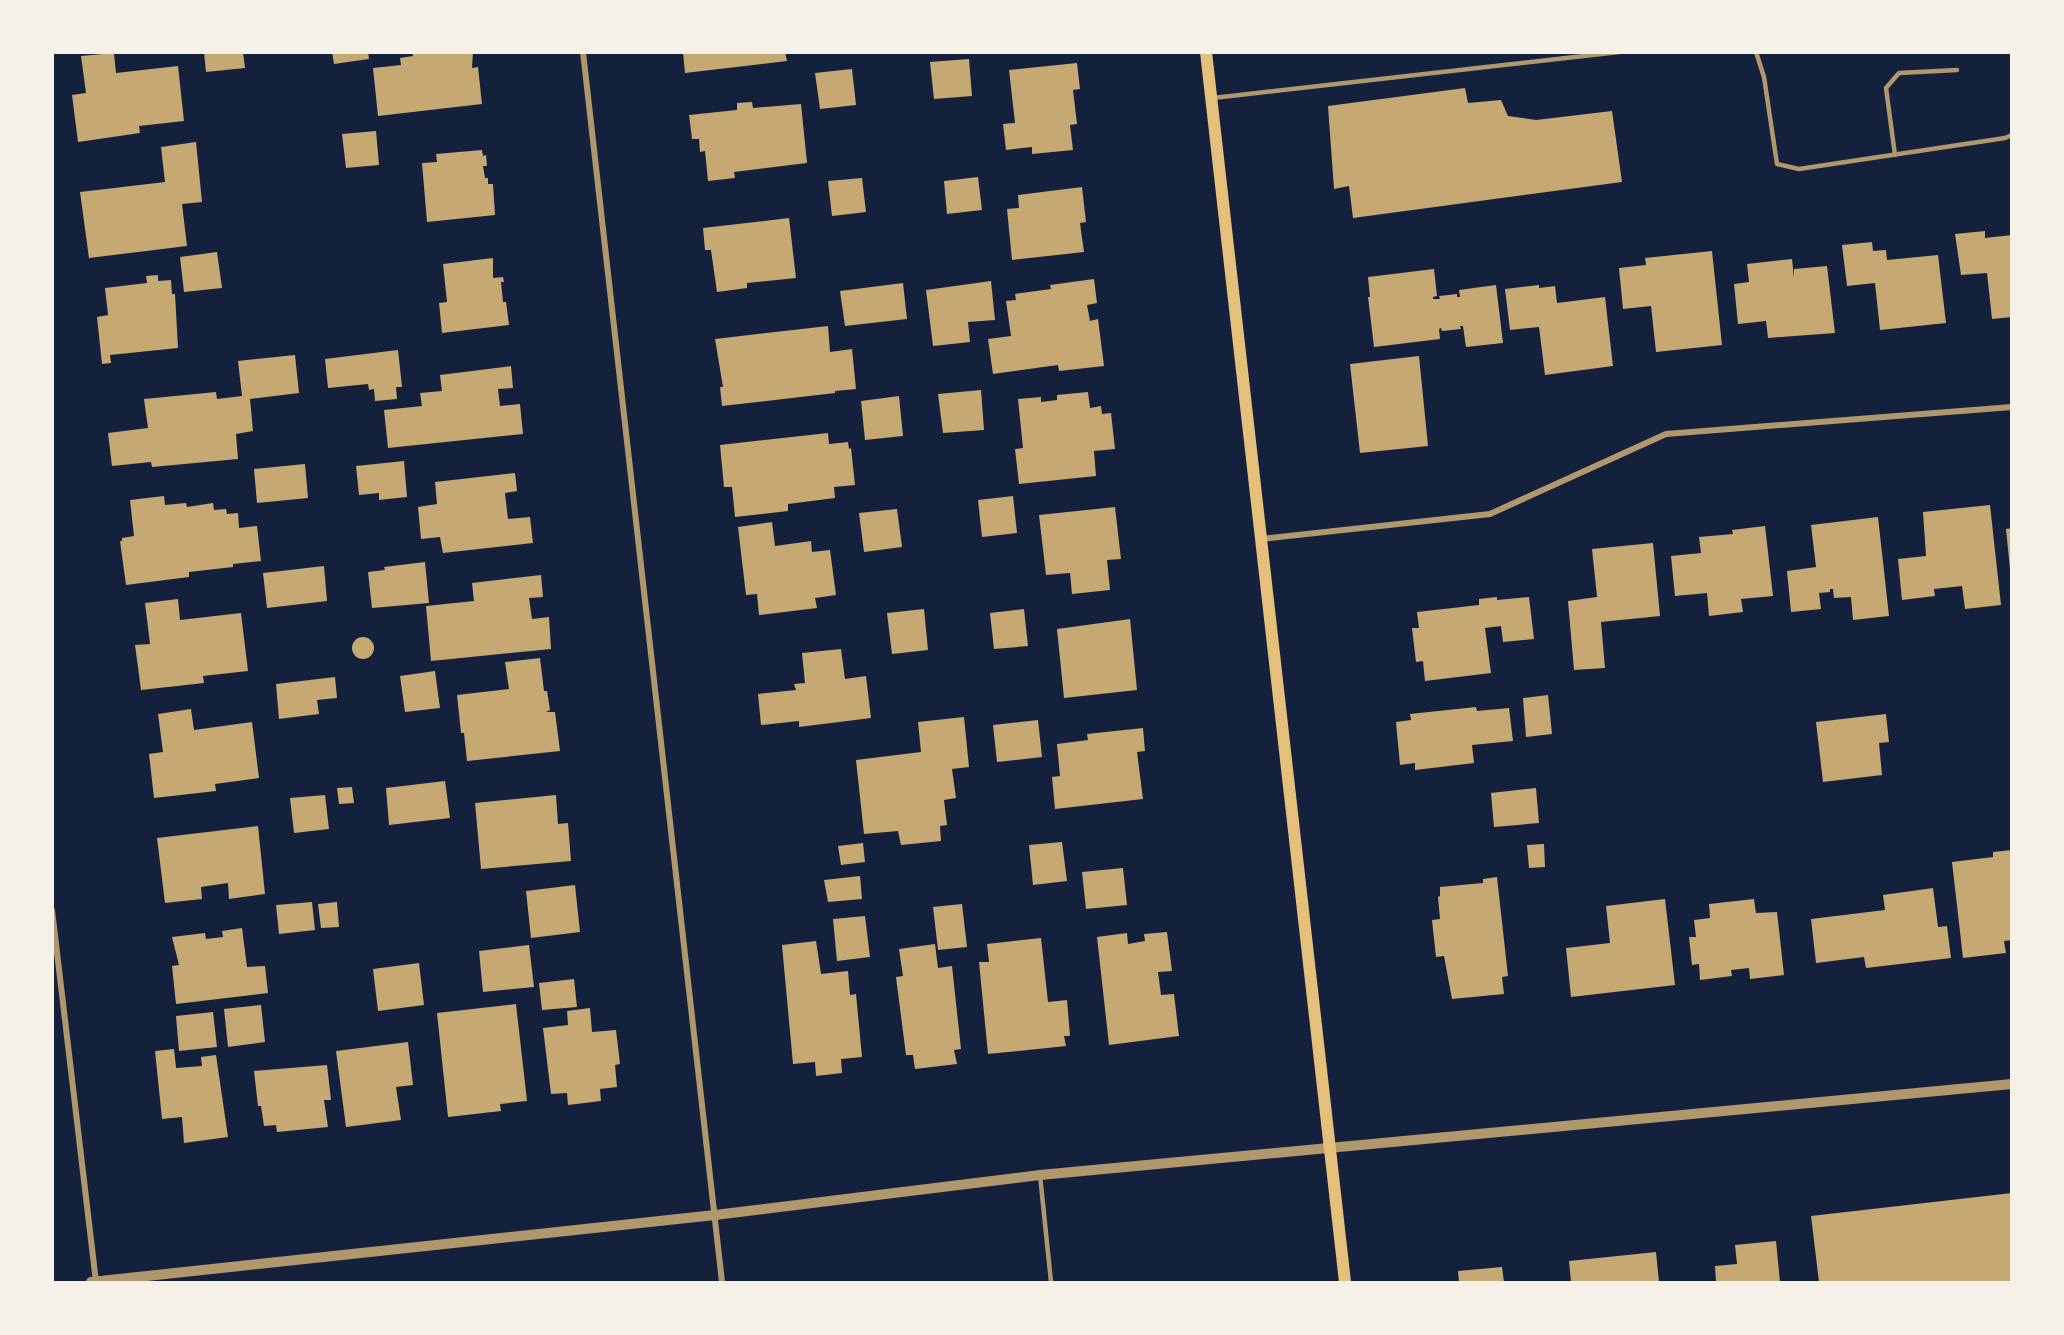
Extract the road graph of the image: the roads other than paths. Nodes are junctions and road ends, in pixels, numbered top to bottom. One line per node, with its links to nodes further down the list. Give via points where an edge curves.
1 (583, 52): 15 (street)
2 (1206, 52): 6 (main road)
3 (1619, 52): 6 (lane)
4 (1756, 52): 8 (lane, via 1764,77 1777,164 1799,169)
5 (1957, 69): 8 (lane, via 1899,73 1887,88)
6 (1211, 98): 10 (main road)
7 (2012, 135): 8 (lane)
8 (1895, 154)
9 (2012, 407): 10 (street, via 1666,434 1490,514)
10 (1261, 539): 13 (main road)
11 (52, 910): 17 (street)
12 (2012, 1084): 13 (street)
13 (1329, 1148): 14 (street); 20 (main road)
14 (1040, 1175): 15 (street); 19 (lane)
15 (715, 1215): 17 (street); 18 (street)
16 (91, 1282): 17 (street)
17 (96, 1282)
18 (722, 1282)
19 (1051, 1282)
20 (1345, 1282)

